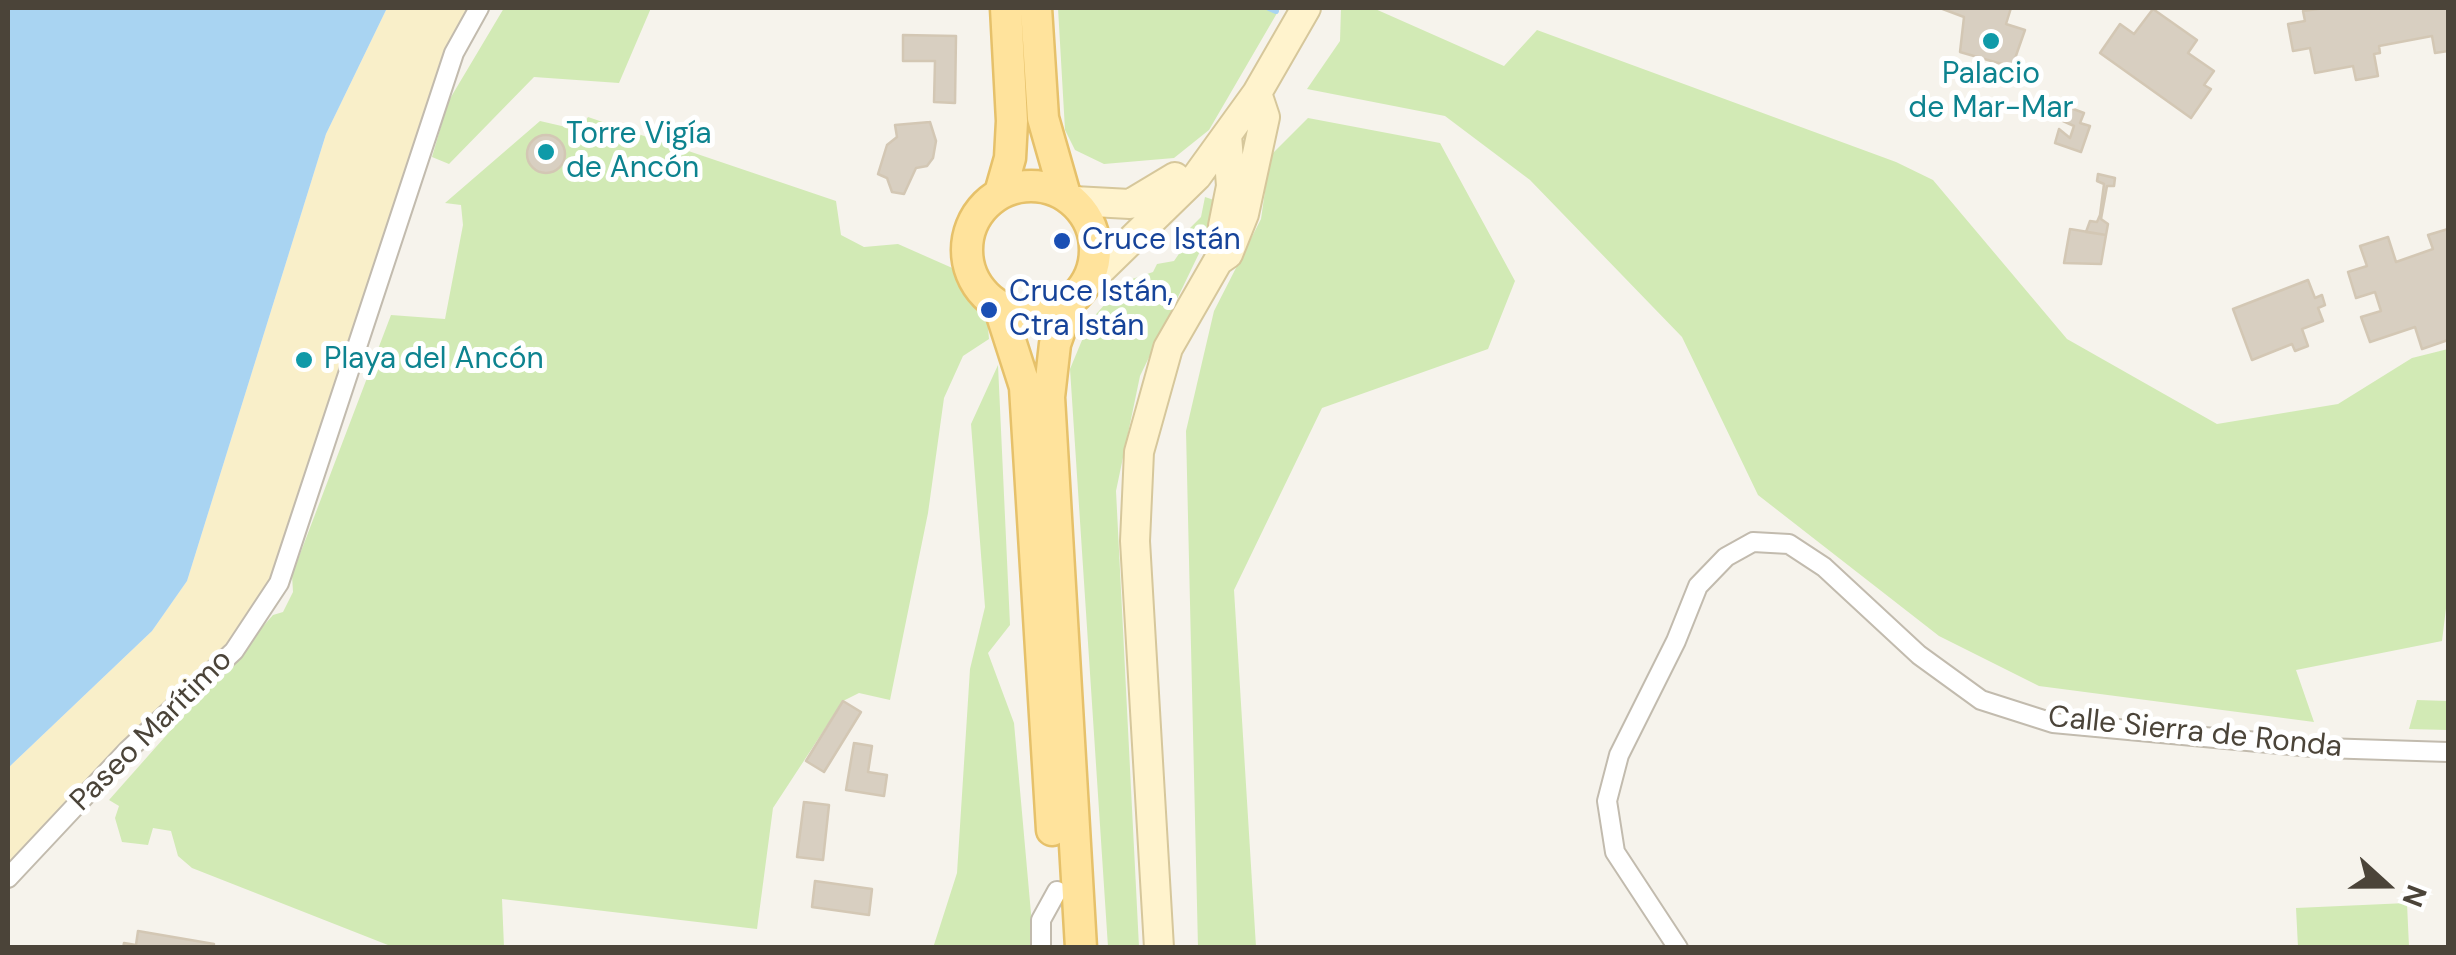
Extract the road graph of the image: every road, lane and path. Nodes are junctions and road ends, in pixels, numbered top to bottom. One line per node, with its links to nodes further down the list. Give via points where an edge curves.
1 (479, 8): 15 (street, Paseo Marítimo, via 454,53 278,583 234,651 128,750)
2 (1006, 8): 9 (main road, via 1012,121)
3 (1036, 8): 10 (main road, via 1043,118)
4 (1306, 8): 5 (street)
5 (1257, 93): 6 (street); 7 (street, via 1264,118)
6 (1211, 156): 7 (street); 8 (street); 8 (street); 10 (street, via 1130,204); 12 (street)
7 (1254, 170): 11 (street, via 1236,238)
8 (1230, 191): 11 (street)
9 (1000, 193): 10 (main road, via 1032,186); 13 (main road, via 972,225 966,256 976,285)
10 (1069, 198): 12 (main road, via 1089,223 1094,250)
11 (1218, 261): 20 (street, via 1168,348 1139,452 1135,541)
12 (1076, 294): 13 (main road, via 1036,314); 19 (main road, via 1054,344 1049,397)
13 (998, 306): 16 (main road, via 1025,387)
14 (2448, 752): 21 (street, Calle Sierra de Ronda, via 2323,748 2052,723 1981,700 1919,655 1824,566 1789,544 1753,542 1726,557 1698,586 1618,755 1607,801 1616,852)
15 (8, 878)
16 (1056, 891): 17 (street, via 1042,920); 18 (main road)
17 (1041, 948)
18 (1061, 948)
19 (1081, 948)
20 (1159, 948)
21 (1678, 948)

